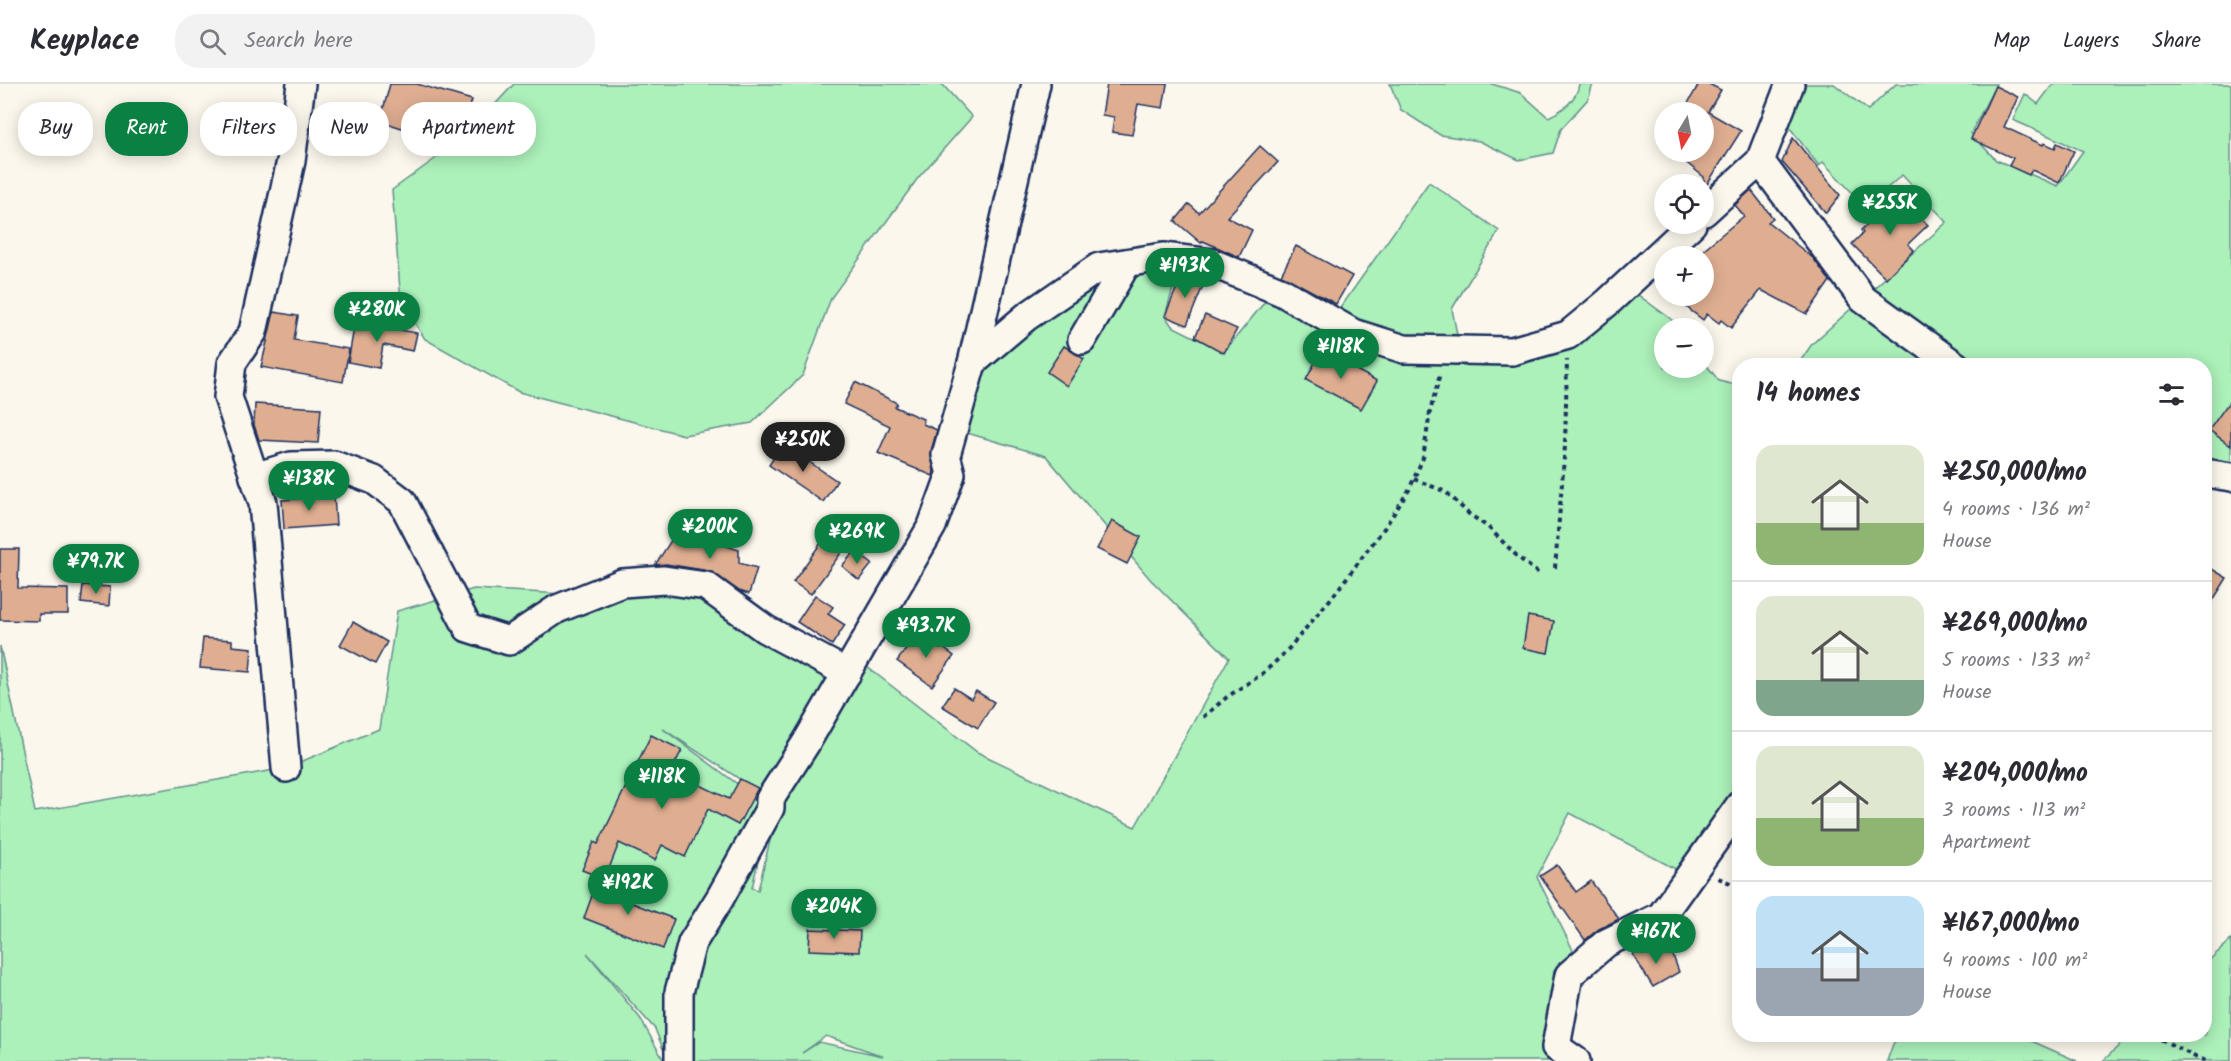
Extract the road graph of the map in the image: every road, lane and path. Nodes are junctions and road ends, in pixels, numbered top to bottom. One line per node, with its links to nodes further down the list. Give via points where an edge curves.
1 (301, 84): 14 (street, via 291,161 253,332 232,363 228,397)
2 (1036, 84): 12 (street)
3 (1790, 84): 4 (street)
4 (1760, 160): 5 (street); 11 (street, via 1863,299)
5 (1714, 204)
6 (1681, 234): 8 (street)
7 (1126, 263): 9 (street); 10 (street, via 1163,257 1212,264 1281,292 1353,333 1404,349); 12 (street, via 1099,267 1026,317)
8 (1568, 335): 10 (street, via 1512,351); 17 (path)
9 (1082, 340)
10 (1445, 350): 16 (path, via 1423,458)
11 (1941, 358)
12 (972, 363): 19 (street, via 946,454 951,474 932,526)
13 (2212, 474): 15 (street)
14 (254, 477): 19 (street, via 291,466 334,465 374,480 402,501 468,628 509,641 557,609 622,583 664,580 706,586 765,629); 21 (street, via 263,503)
15 (2231, 477)
16 (1414, 479): 18 (path, via 1446,492); 20 (path, via 1378,536 1285,653)
17 (1555, 568)
18 (1540, 575)
19 (847, 673): 24 (street, via 770,800 770,808 692,943 679,992)
20 (1203, 717)
21 (286, 768)
22 (1732, 816): 25 (street, via 1661,916 1606,943 1569,975 1556,1047)
23 (2166, 1042): 26 (path)
24 (679, 1061)
25 (1576, 1061)
26 (2207, 1061)

